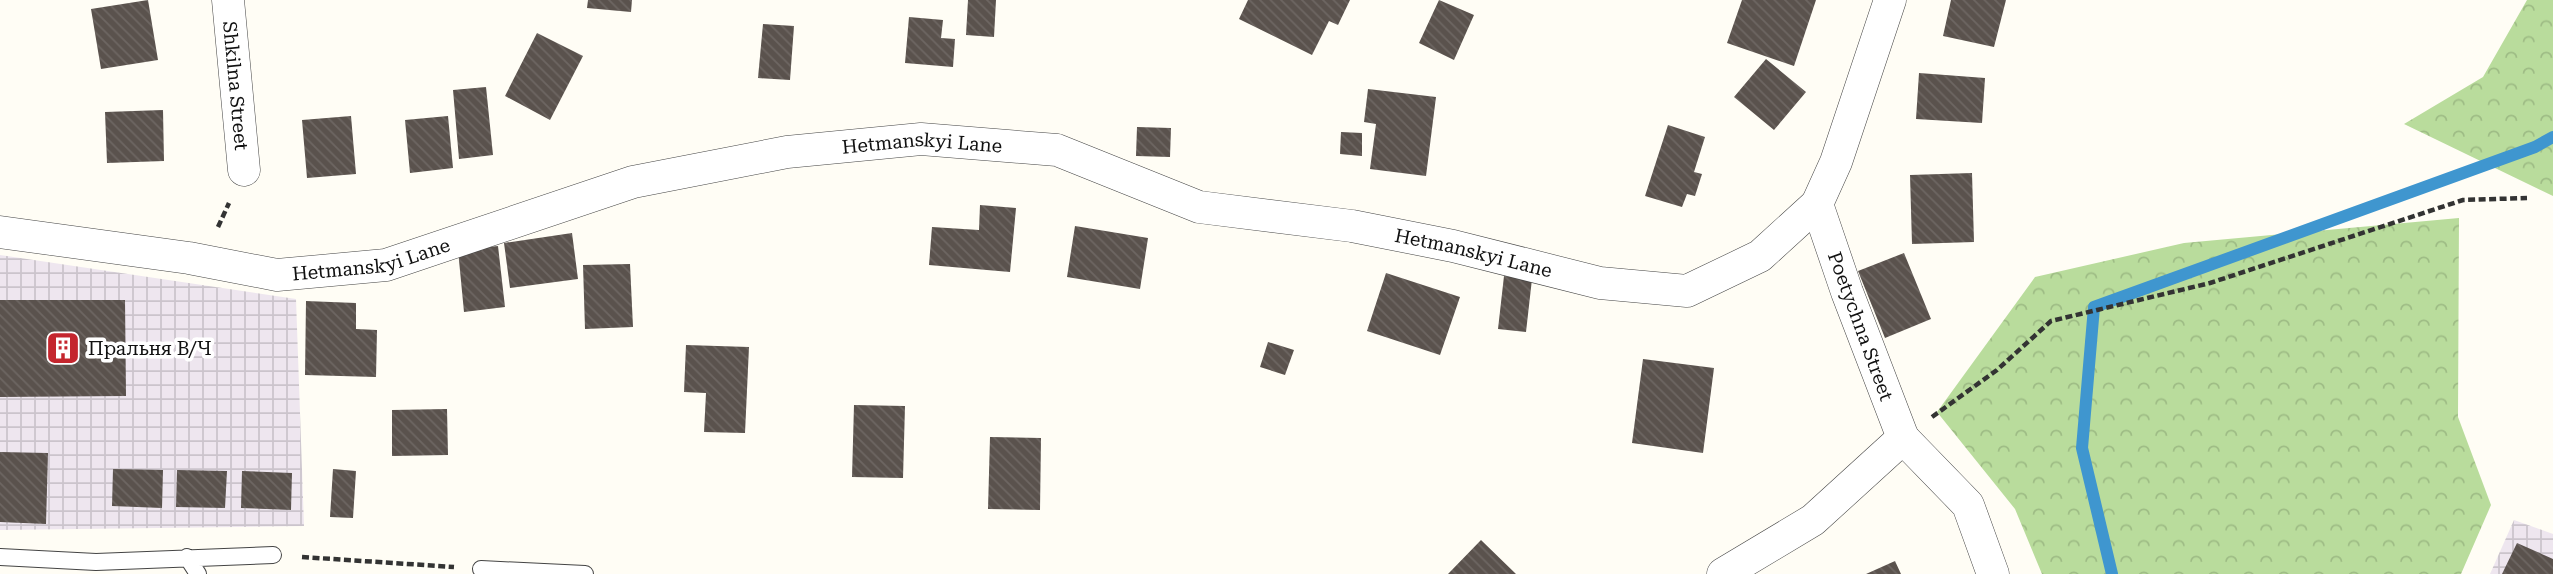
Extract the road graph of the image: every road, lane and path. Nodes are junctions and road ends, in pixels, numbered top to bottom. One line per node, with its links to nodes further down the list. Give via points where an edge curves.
1 (228, 0): 3 (street, Shkilna Street)
2 (1890, 0): 5 (street, via 1836,162)
3 (244, 170): 7 (path)
4 (2527, 198): 8 (path, via 2463,200 2210,283 2051,321 1997,370)
5 (1817, 204): 7 (street, Hetmanskyi Lane, via 1760,256 1687,291 1600,283 1352,226 1199,207 1057,150 921,139 787,152 633,182 386,265 277,275); 8 (street, Poetychna Street)
6 (0, 232): 7 (street, Hetmanskyi Lane)
7 (202, 260)
8 (1903, 438): 16 (street, via 1813,520); 17 (street, via 1968,505)
9 (273, 555): 11 (lane); 12 (path)
10 (0, 557): 11 (lane, via 96,562)
11 (187, 557): 14 (lane)
12 (481, 569): 13 (lane)
13 (530, 573): 15 (lane)
14 (198, 574)
15 (585, 574)
16 (1723, 574)
17 (1993, 574)

